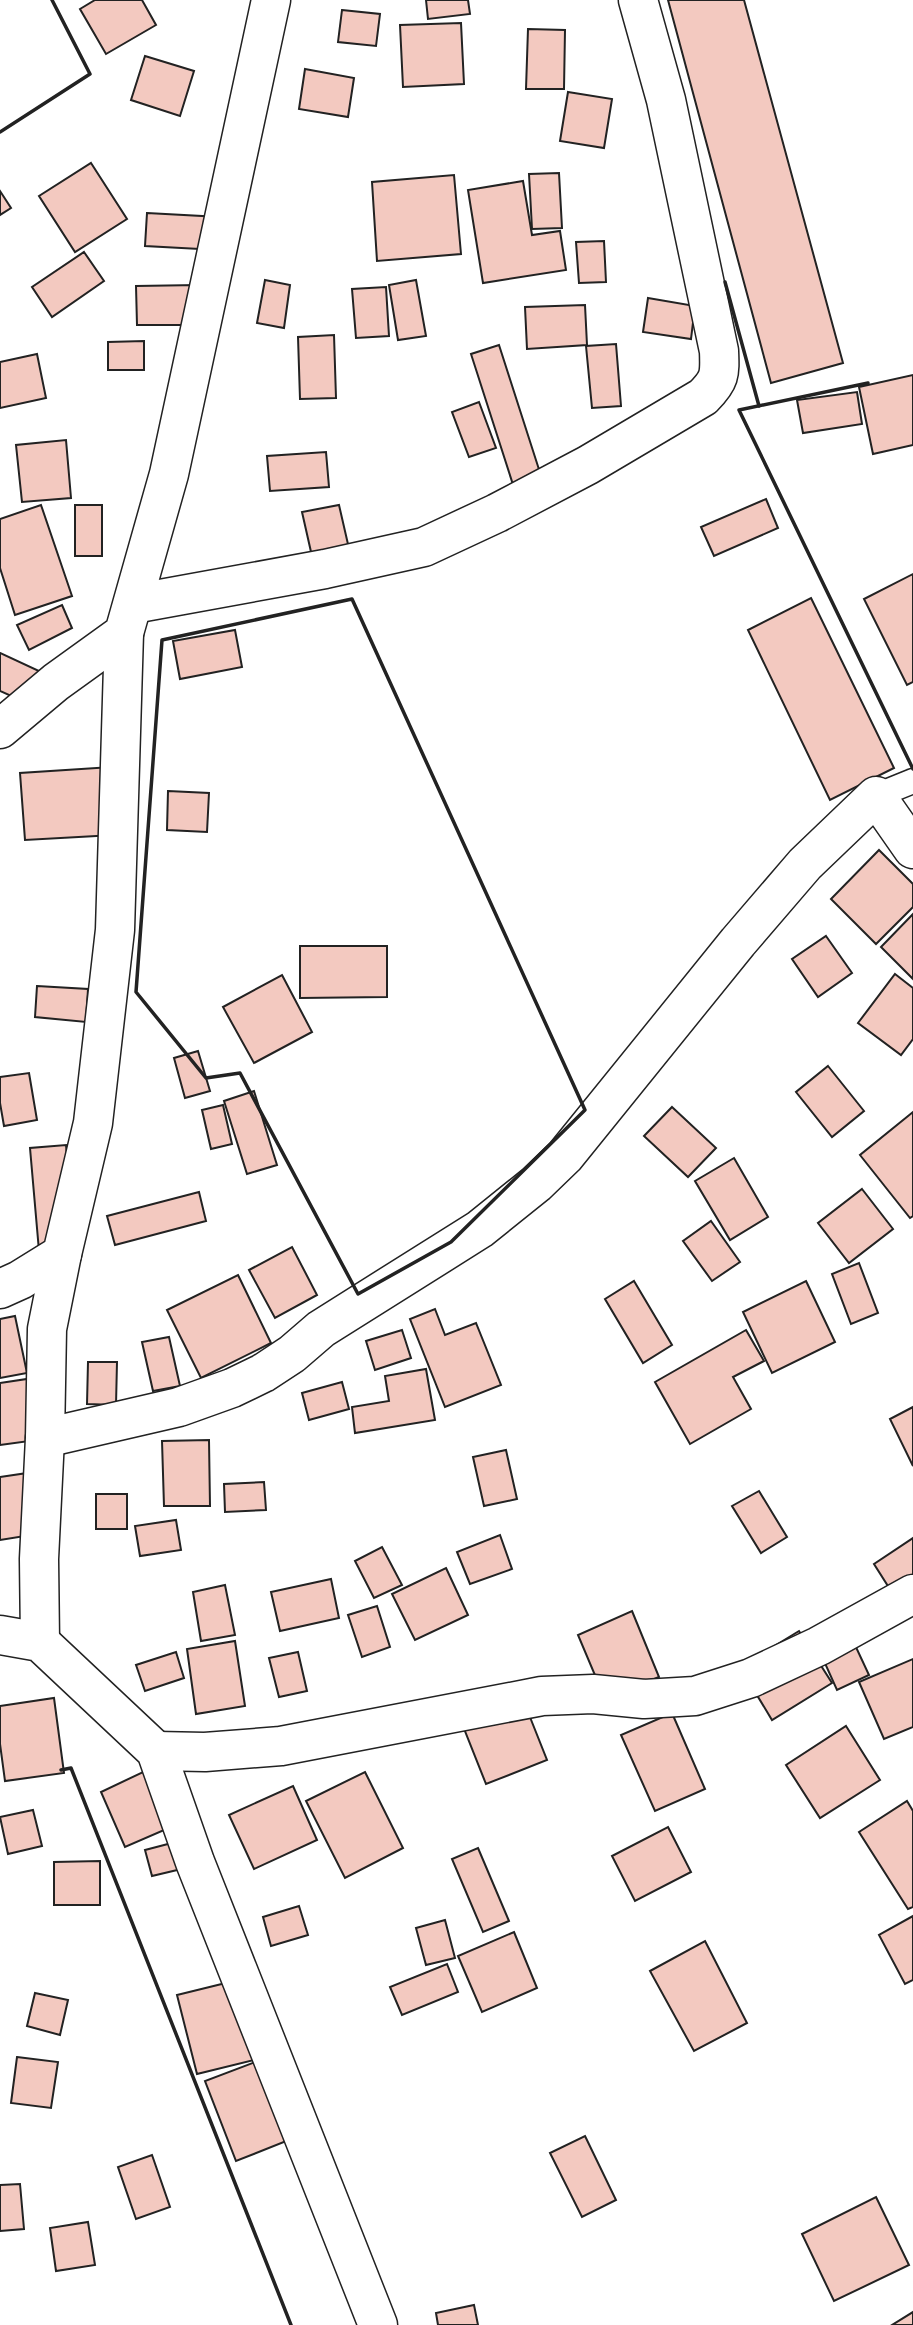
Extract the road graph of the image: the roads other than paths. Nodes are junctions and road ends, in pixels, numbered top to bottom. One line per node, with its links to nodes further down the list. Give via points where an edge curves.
1 (271, 0): 3 (street, via 169,474)
2 (638, 0): 3 (street, via 666,100 707,288 719,351 717,383 703,397 588,465 424,547 288,576)
3 (128, 619): 4 (street); 8 (street, via 115,930 93,1123)
4 (0, 729)
5 (913, 781): 6 (lane)
6 (876, 796): 7 (street); 10 (street, via 805,864 565,1156 480,1229 321,1329 275,1366 232,1388 179,1407)
7 (913, 849)
8 (62, 1254): 9 (street); 10 (street, via 47,1329)
9 (0, 1289)
10 (45, 1438): 13 (street)
11 (913, 1594): 14 (street, via 819,1647 751,1678 695,1696 542,1696 281,1746)
12 (0, 1635): 13 (street)
13 (40, 1642): 14 (street)
14 (156, 1751): 15 (street, via 195,1862)
15 (378, 2325)

